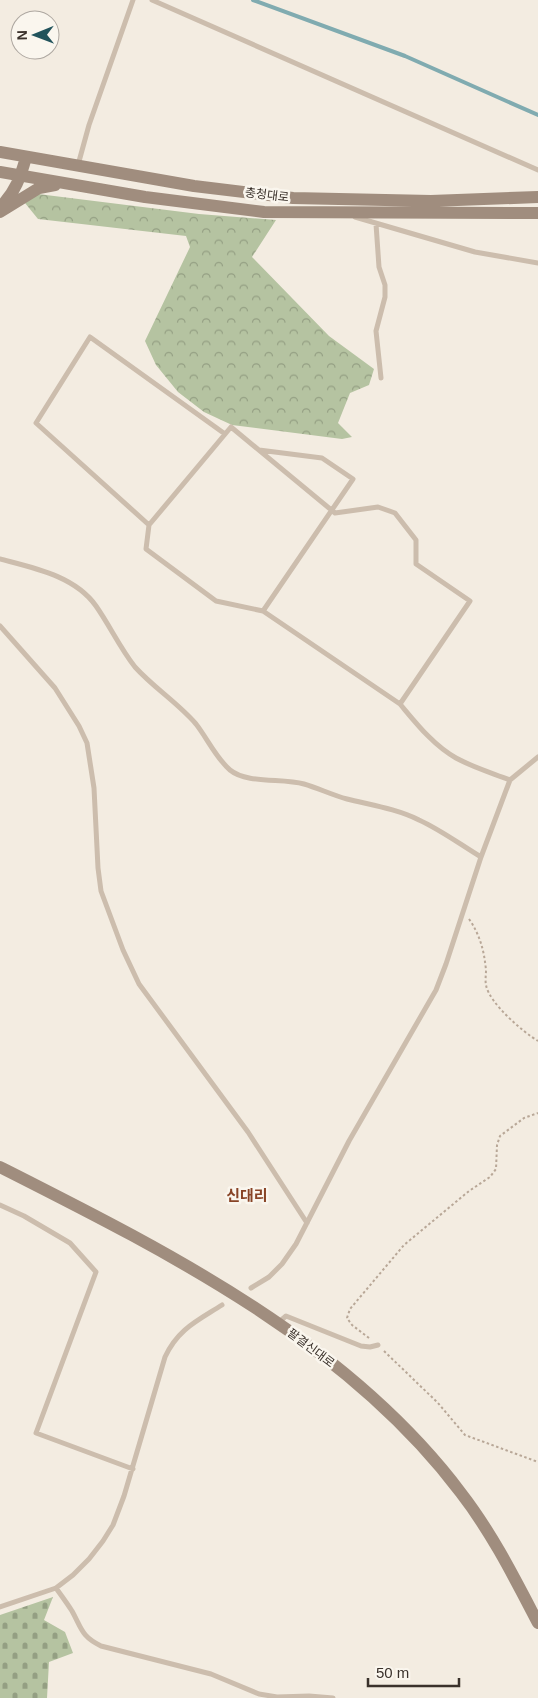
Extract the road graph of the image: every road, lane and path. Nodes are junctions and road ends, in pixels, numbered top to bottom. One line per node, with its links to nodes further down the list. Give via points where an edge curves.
1 (133, 0): 6 (lane)
2 (152, 0): 7 (lane)
3 (0, 145): 5 (main road, via 16,149)
4 (0, 152): 5 (main road, 충청대로)
5 (26, 157): 6 (main road, 충청대로); 9 (main road)
6 (78, 165): 11 (main road, 충청대로, via 194,186 293,198 431,201)
7 (538, 170)
8 (0, 172): 9 (main road, 충청대로)
9 (21, 176): 10 (main road, 충청대로); 12 (main road)
10 (74, 185): 13 (main road, via 40,188); 14 (main road, 충청대로, via 264,212)
11 (538, 197)
12 (0, 208)
13 (0, 212)
14 (340, 212): 15 (main road, 충청대로); 16 (lane)
15 (538, 213)
16 (376, 224): 17 (lane, via 475,252); 18 (lane, via 385,297 376,331)
17 (538, 263)
18 (381, 378)
19 (224, 434): 20 (lane, via 231,426); 22 (lane); 22 (lane, via 90,337 36,423)
20 (259, 450): 21 (lane); 21 (lane, via 322,458 353,479)
21 (332, 511): 24 (lane); 26 (lane, via 378,507 395,513 416,540 416,564 470,602)
22 (150, 525): 24 (lane, via 146,549 216,601)
23 (0, 559): 29 (lane, via 57,576 86,594 135,667 195,723 223,762 236,774 304,784 401,812)
24 (263, 611): 26 (lane)
25 (0, 626): 38 (lane, via 55,688 87,743 94,788 101,891 138,984 248,1132)
26 (400, 704): 28 (lane, via 423,731 450,754)
27 (538, 757): 28 (lane)
28 (510, 780): 29 (lane)
29 (481, 858): 30 (lane)
30 (463, 908): 31 (path, via 484,948 486,986 490,996 518,1027); 38 (lane, via 436,990 349,1141)
31 (538, 1041)
32 (538, 1113): 42 (path, via 524,1118 500,1136 496,1170 490,1177 404,1245 350,1309 348,1318 352,1325)
33 (0, 1161): 36 (main road)
34 (0, 1166): 36 (main road, 팔결신대로)
35 (0, 1174): 36 (main road)
36 (33, 1183): 41 (main road, 팔결신대로, via 181,1263)
37 (0, 1205): 44 (lane, via 70,1243 96,1272 36,1433)
38 (307, 1223): 39 (lane, via 282,1264)
39 (251, 1288)
40 (222, 1305): 44 (lane, via 181,1332 171,1345)
41 (278, 1323): 42 (lane, via 286,1316 361,1346); 47 (main road, 팔결신대로, via 359,1386 427,1451 462,1494 490,1536)
42 (378, 1345): 43 (path, via 438,1403 464,1435)
43 (538, 1462)
44 (133, 1469): 45 (lane, via 113,1525 103,1541 89,1559)
45 (56, 1588): 46 (lane); 48 (lane, via 82,1632 102,1646 211,1674 259,1694)
46 (0, 1607)
47 (538, 1624)
48 (332, 1698)

